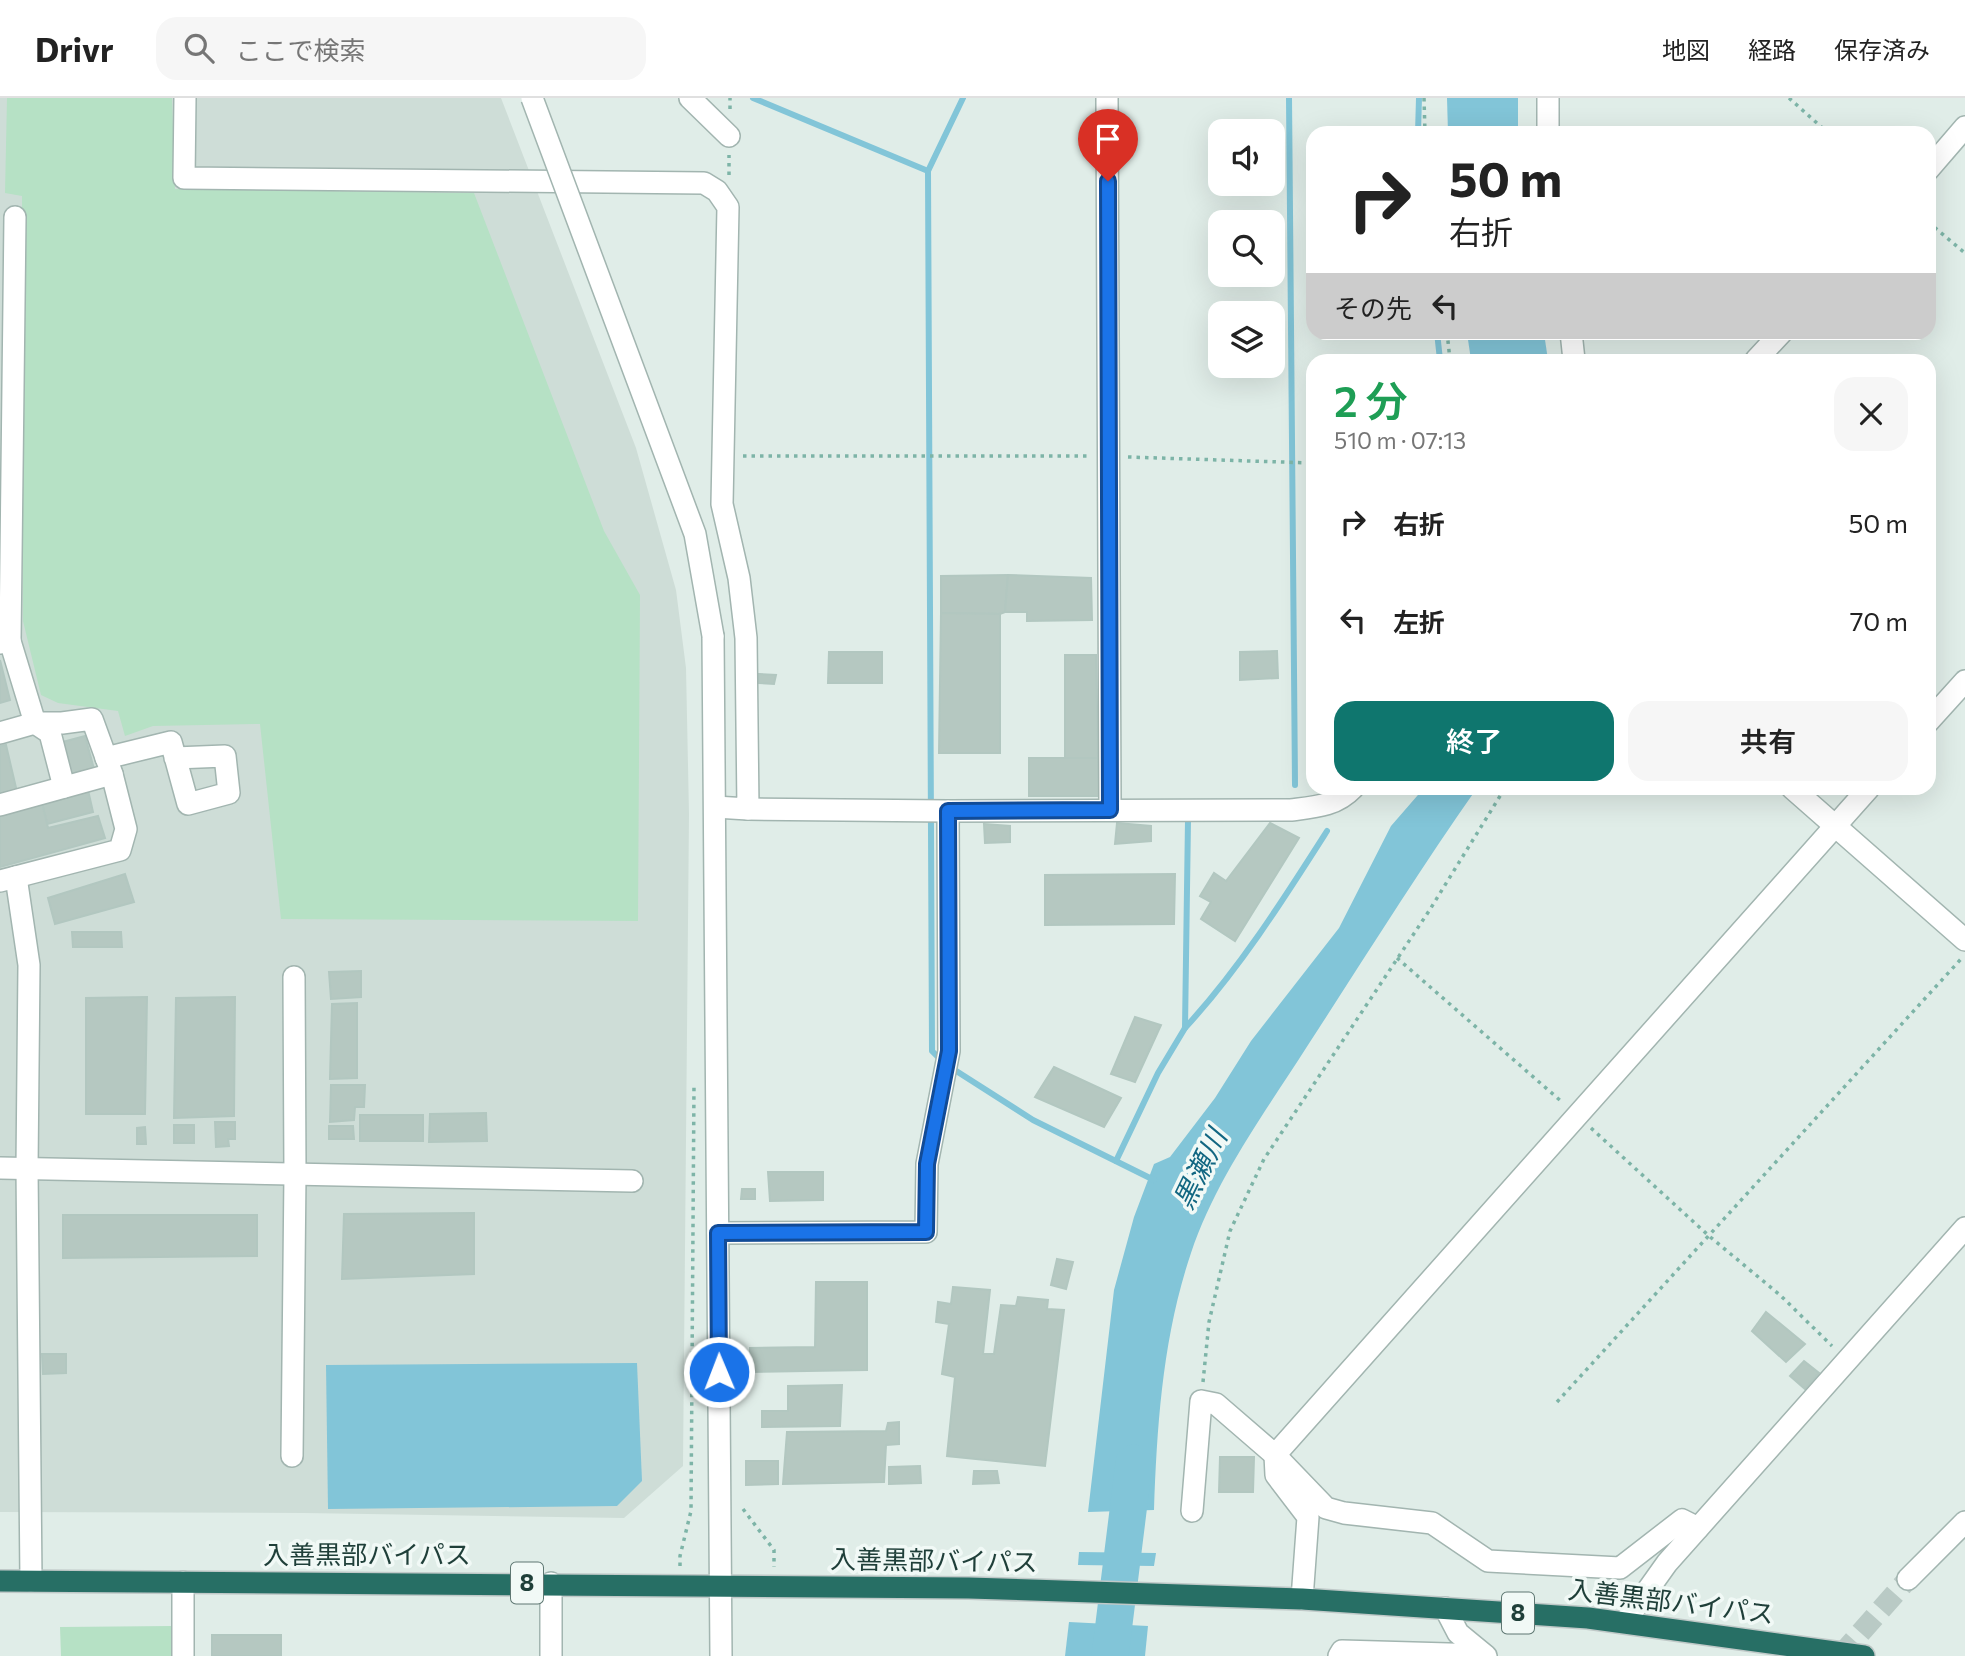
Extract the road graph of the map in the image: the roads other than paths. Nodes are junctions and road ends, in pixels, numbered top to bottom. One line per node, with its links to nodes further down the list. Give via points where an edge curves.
1 (185, 98): 26 (street, via 184,178 704,183 717,191 728,206 722,504 739,578 746,638)
2 (531, 98): 25 (street, bridge, via 695,534 713,636)
3 (690, 98): 8 (street)
4 (1107, 98): 27 (street)
5 (1548, 98): 6 (street)
6 (1548, 126)
7 (1965, 127): 9 (street)
8 (729, 136)
9 (1936, 161)
10 (15, 217): 13 (street)
11 (1775, 340): 12 (street)
12 (1762, 354)
13 (5, 642): 16 (street)
14 (1965, 681): 15 (street)
15 (1936, 713)
16 (35, 723): 17 (street); 19 (street, via 92,719); 20 (street, via 50,733)
17 (0, 733)
18 (176, 758): 19 (street, via 171,742)
19 (109, 766): 20 (street); 30 (street, via 126,830 120,850)
20 (64, 787): 24 (street)
21 (1346, 795): 27 (street, via 1322,807 1291,810)
22 (1800, 795): 29 (street)
23 (1863, 795): 29 (street)
24 (0, 805)
25 (715, 807): 26 (street); 38 (street)
26 (748, 809): 28 (street)
27 (1110, 810): 28 (street)
28 (948, 811): 38 (street, via 949,1051 927,1164 926,1232)
29 (1835, 826): 31 (street); 39 (street)
30 (8, 879): 34 (street, via 29,965)
31 (1965, 940)
32 (294, 977): 35 (street)
33 (0, 1168): 34 (street)
34 (27, 1168): 35 (street); 46 (street)
35 (295, 1174): 36 (street); 40 (street)
36 (632, 1181)
37 (1965, 1228): 43 (street)
38 (718, 1233): 49 (street)
39 (1275, 1455): 41 (street, via 1216,1404 1201,1401); 43 (street, via 1326,1507 1432,1523 1488,1561 1620,1568 1682,1520); 50 (street, via 1276,1475 1308,1517)
40 (292, 1456)
41 (1192, 1511)
42 (1965, 1522): 44 (street)
43 (1698, 1528): 52 (street)
44 (1908, 1579)
45 (0, 1581): 46 (highway, 入善黒部バイパス / 8)
46 (31, 1581): 47 (highway, 入善黒部バイパス / 8)
47 (183, 1582): 48 (highway, 入善黒部バイパス / 8); 54 (street)
48 (551, 1583): 49 (highway, 入善黒部バイパス / 8); 55 (street)
49 (721, 1585): 50 (highway, 入善黒部バイパス / 8); 56 (street)
50 (1301, 1599): 51 (highway, 入善黒部バイパス / 8)
51 (1445, 1608): 52 (highway, 入善黒部バイパス / 8); 53 (street, via 1458,1633)
52 (1625, 1622): 58 (highway, 入善黒部バイパス / 8)
53 (1485, 1655): 57 (street, via 1342,1651)
54 (183, 1656)
55 (551, 1656)
56 (721, 1656)
57 (1339, 1656)
58 (1864, 1656)

